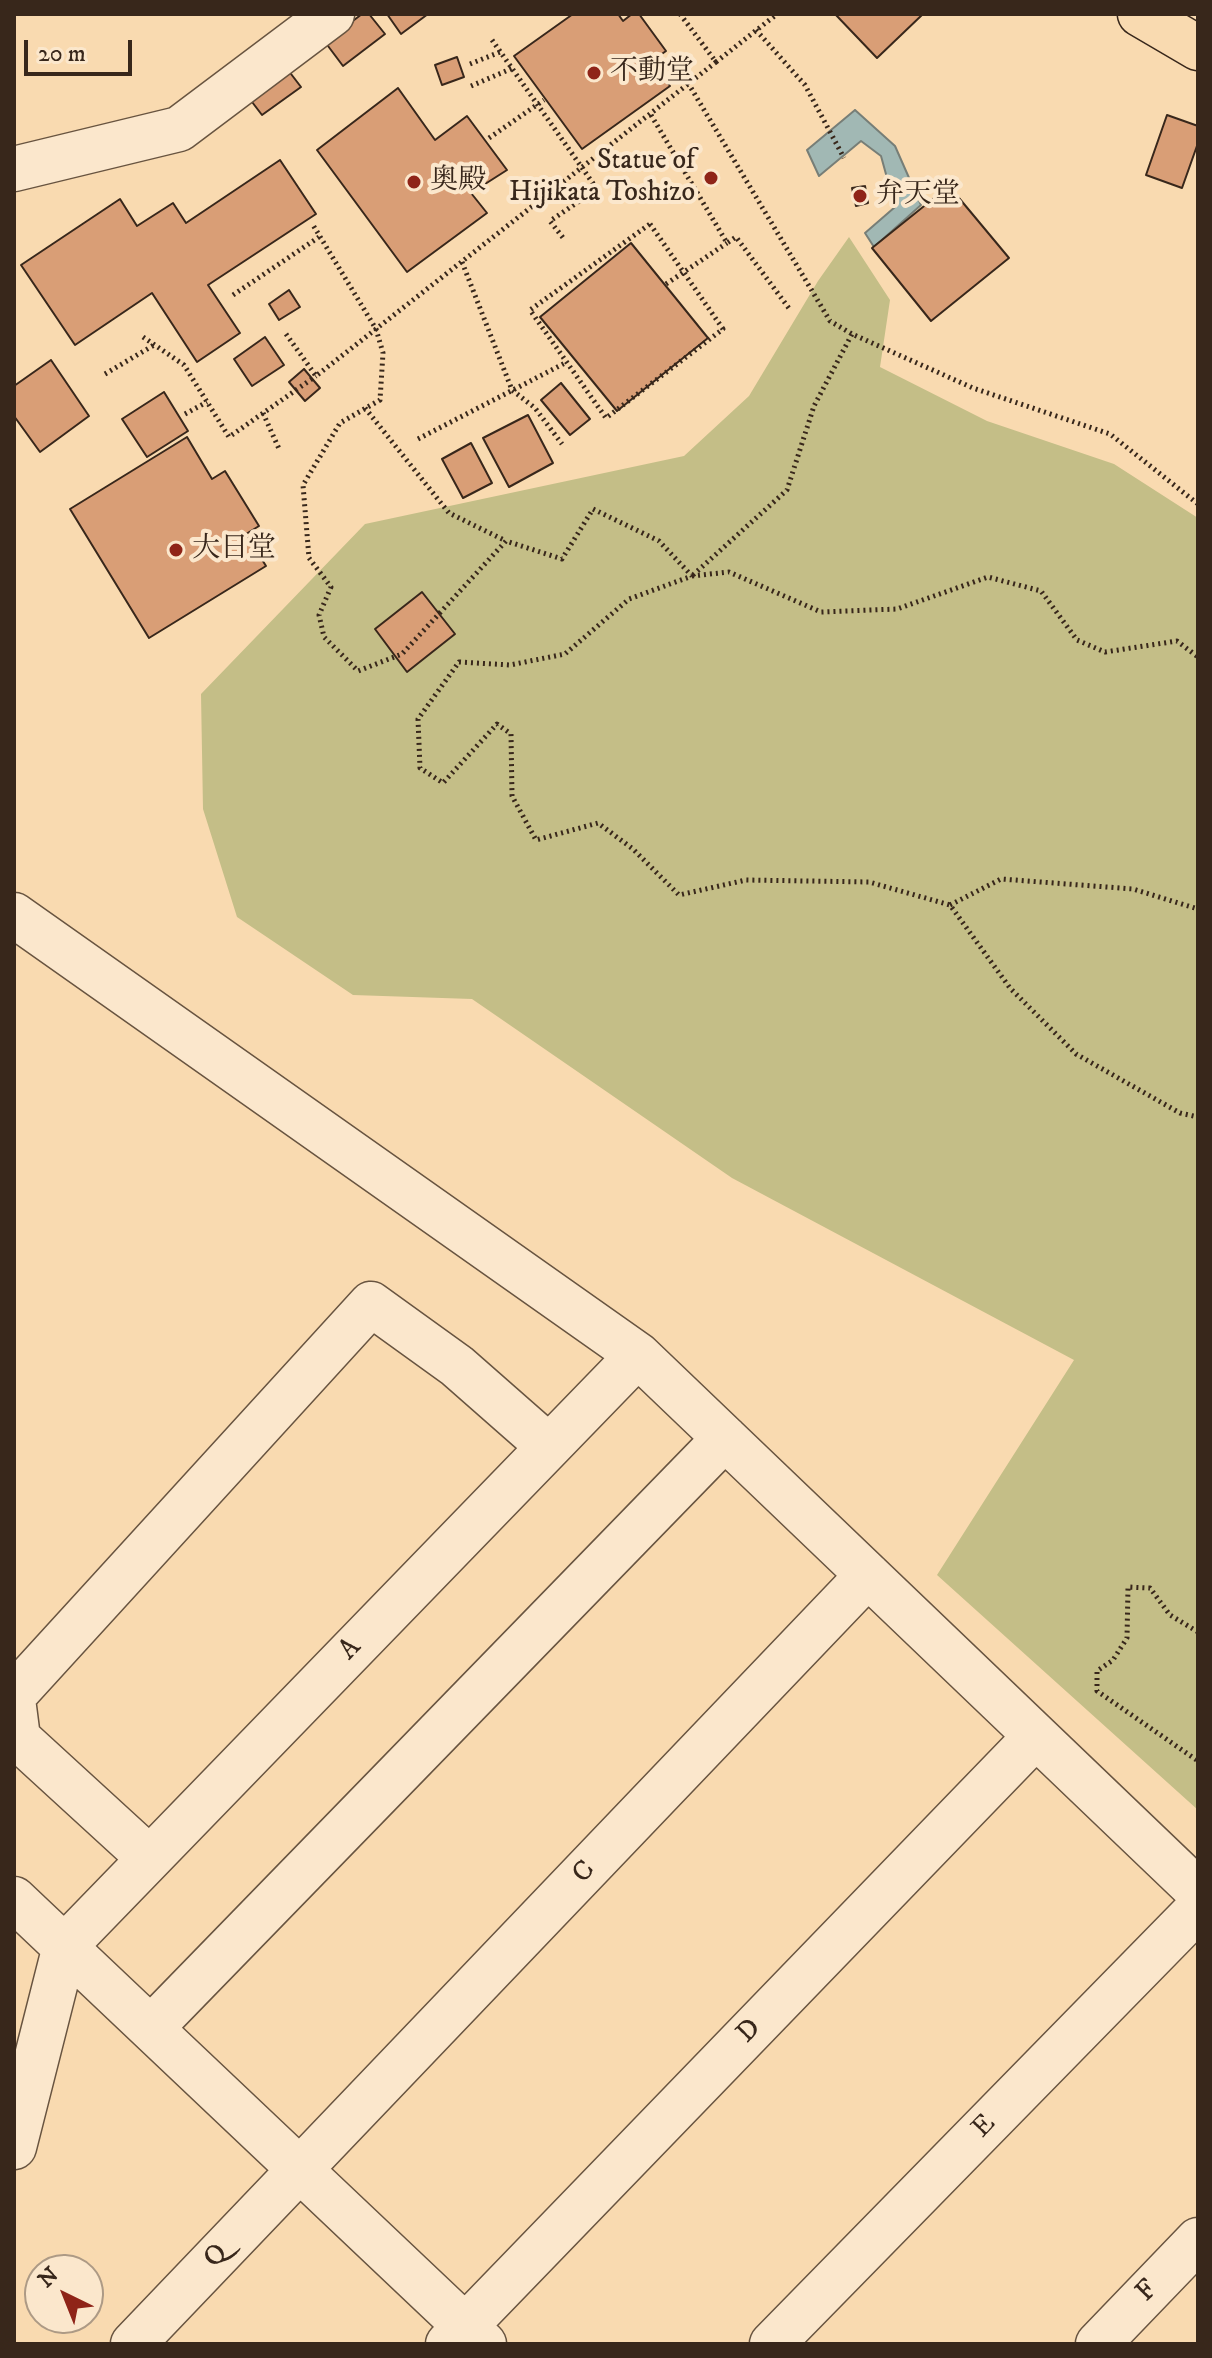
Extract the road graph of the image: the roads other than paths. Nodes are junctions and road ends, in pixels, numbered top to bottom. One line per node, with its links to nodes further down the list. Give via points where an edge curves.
1 (1140, 14): 3 (main road)
2 (329, 15): 4 (street, via 179,129)
3 (1191, 34)
4 (14, 169)
5 (14, 915): 6 (street)
6 (638, 1355): 7 (street); 8 (street, A)
7 (725, 1438): 9 (street); 18 (street)
8 (548, 1446): 10 (street, via 457,1366 371,1304); 13 (street, A)
9 (868, 1575): 12 (street); 20 (street, C)
10 (14, 1695)
11 (14, 1707): 13 (street, via 18,1738)
12 (1035, 1737): 14 (street); 22 (street, D)
13 (149, 1858): 17 (street, A)
14 (1198, 1891)
15 (14, 1899): 17 (street)
16 (1198, 1909): 24 (street, E)
17 (65, 1946): 18 (street); 19 (street)
18 (151, 2028): 20 (street)
19 (14, 2147)
20 (301, 2171): 22 (street); 23 (street, Q)
21 (1198, 2240): 25 (street, F)
22 (466, 2338)
23 (133, 2344)
24 (772, 2344)
25 (1098, 2344)

